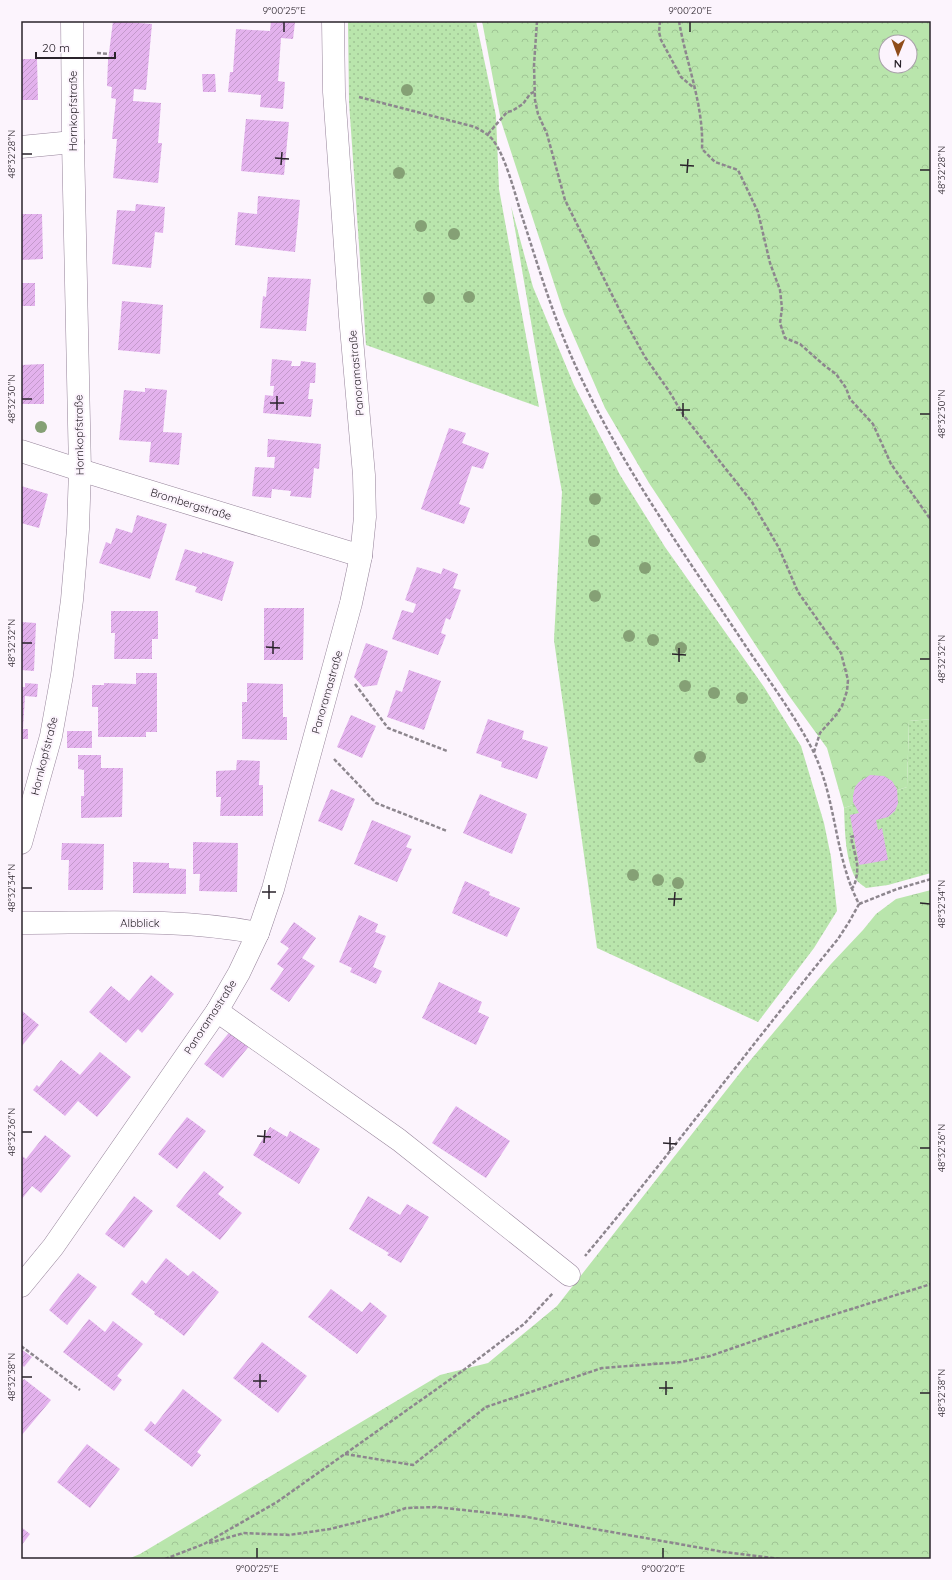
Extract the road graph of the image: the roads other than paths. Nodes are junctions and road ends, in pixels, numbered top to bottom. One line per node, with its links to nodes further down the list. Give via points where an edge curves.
1 (72, 21): 3 (street, Hornkopfstraße)
2 (333, 21): 7 (street, Panoramastraße, via 334,92 364,475 365,517)
3 (73, 142): 4 (street); 6 (street, Hornkopfstraße)
4 (21, 147)
5 (21, 451): 6 (street, Brombergstraße)
6 (80, 470): 7 (street, Brombergstraße); 8 (street, Hornkopfstraße, via 72,600 62,674 51,736)
7 (361, 556): 10 (street, Panoramastraße, via 336,660 273,889)
8 (21, 843)
9 (21, 923): 10 (street, Albblick, via 183,923)
10 (258, 933): 11 (street, Panoramastraße)
11 (217, 1011): 12 (street, via 399,1140); 13 (street, Panoramastraße, via 53,1247)
12 (569, 1275)
13 (21, 1286)

